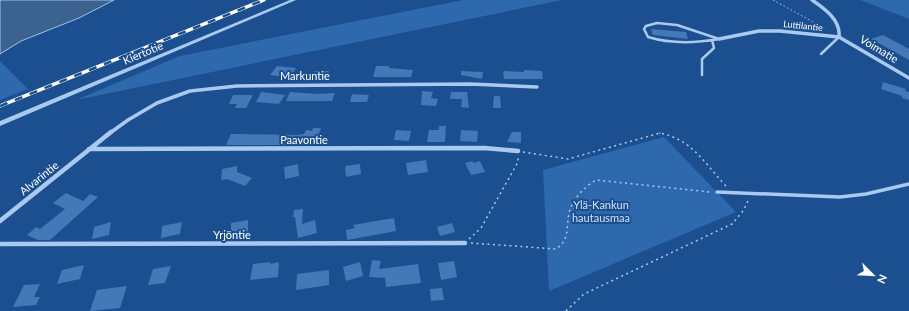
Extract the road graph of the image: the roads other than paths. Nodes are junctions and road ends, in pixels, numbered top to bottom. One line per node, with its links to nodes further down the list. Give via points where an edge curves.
1 (294, 0): 10 (street, Kiertotie)
2 (812, 0): 3 (street, Luttilantie, via 838,24)
3 (839, 36): 4 (street, Luttilantie, via 759,31); 6 (lane); 8 (street, Voimatie)
4 (719, 39): 5 (lane); 5 (lane, via 676,26 649,24 644,29 648,37 657,40)
5 (712, 40): 7 (lane, via 714,48 702,59)
6 (822, 54)
7 (702, 74)
8 (909, 78)
9 (537, 87): 11 (street, Markuntie, via 470,84 237,86 190,91 157,103 128,120)
10 (0, 124)
11 (89, 149): 12 (street, Paavontie, via 484,148); 15 (street, Alvarintie)
12 (518, 151)
13 (909, 184): 14 (lane, via 840,197)
14 (717, 192)
15 (0, 221)
16 (465, 243): 17 (street, Yrjöntie)
17 (0, 244)

